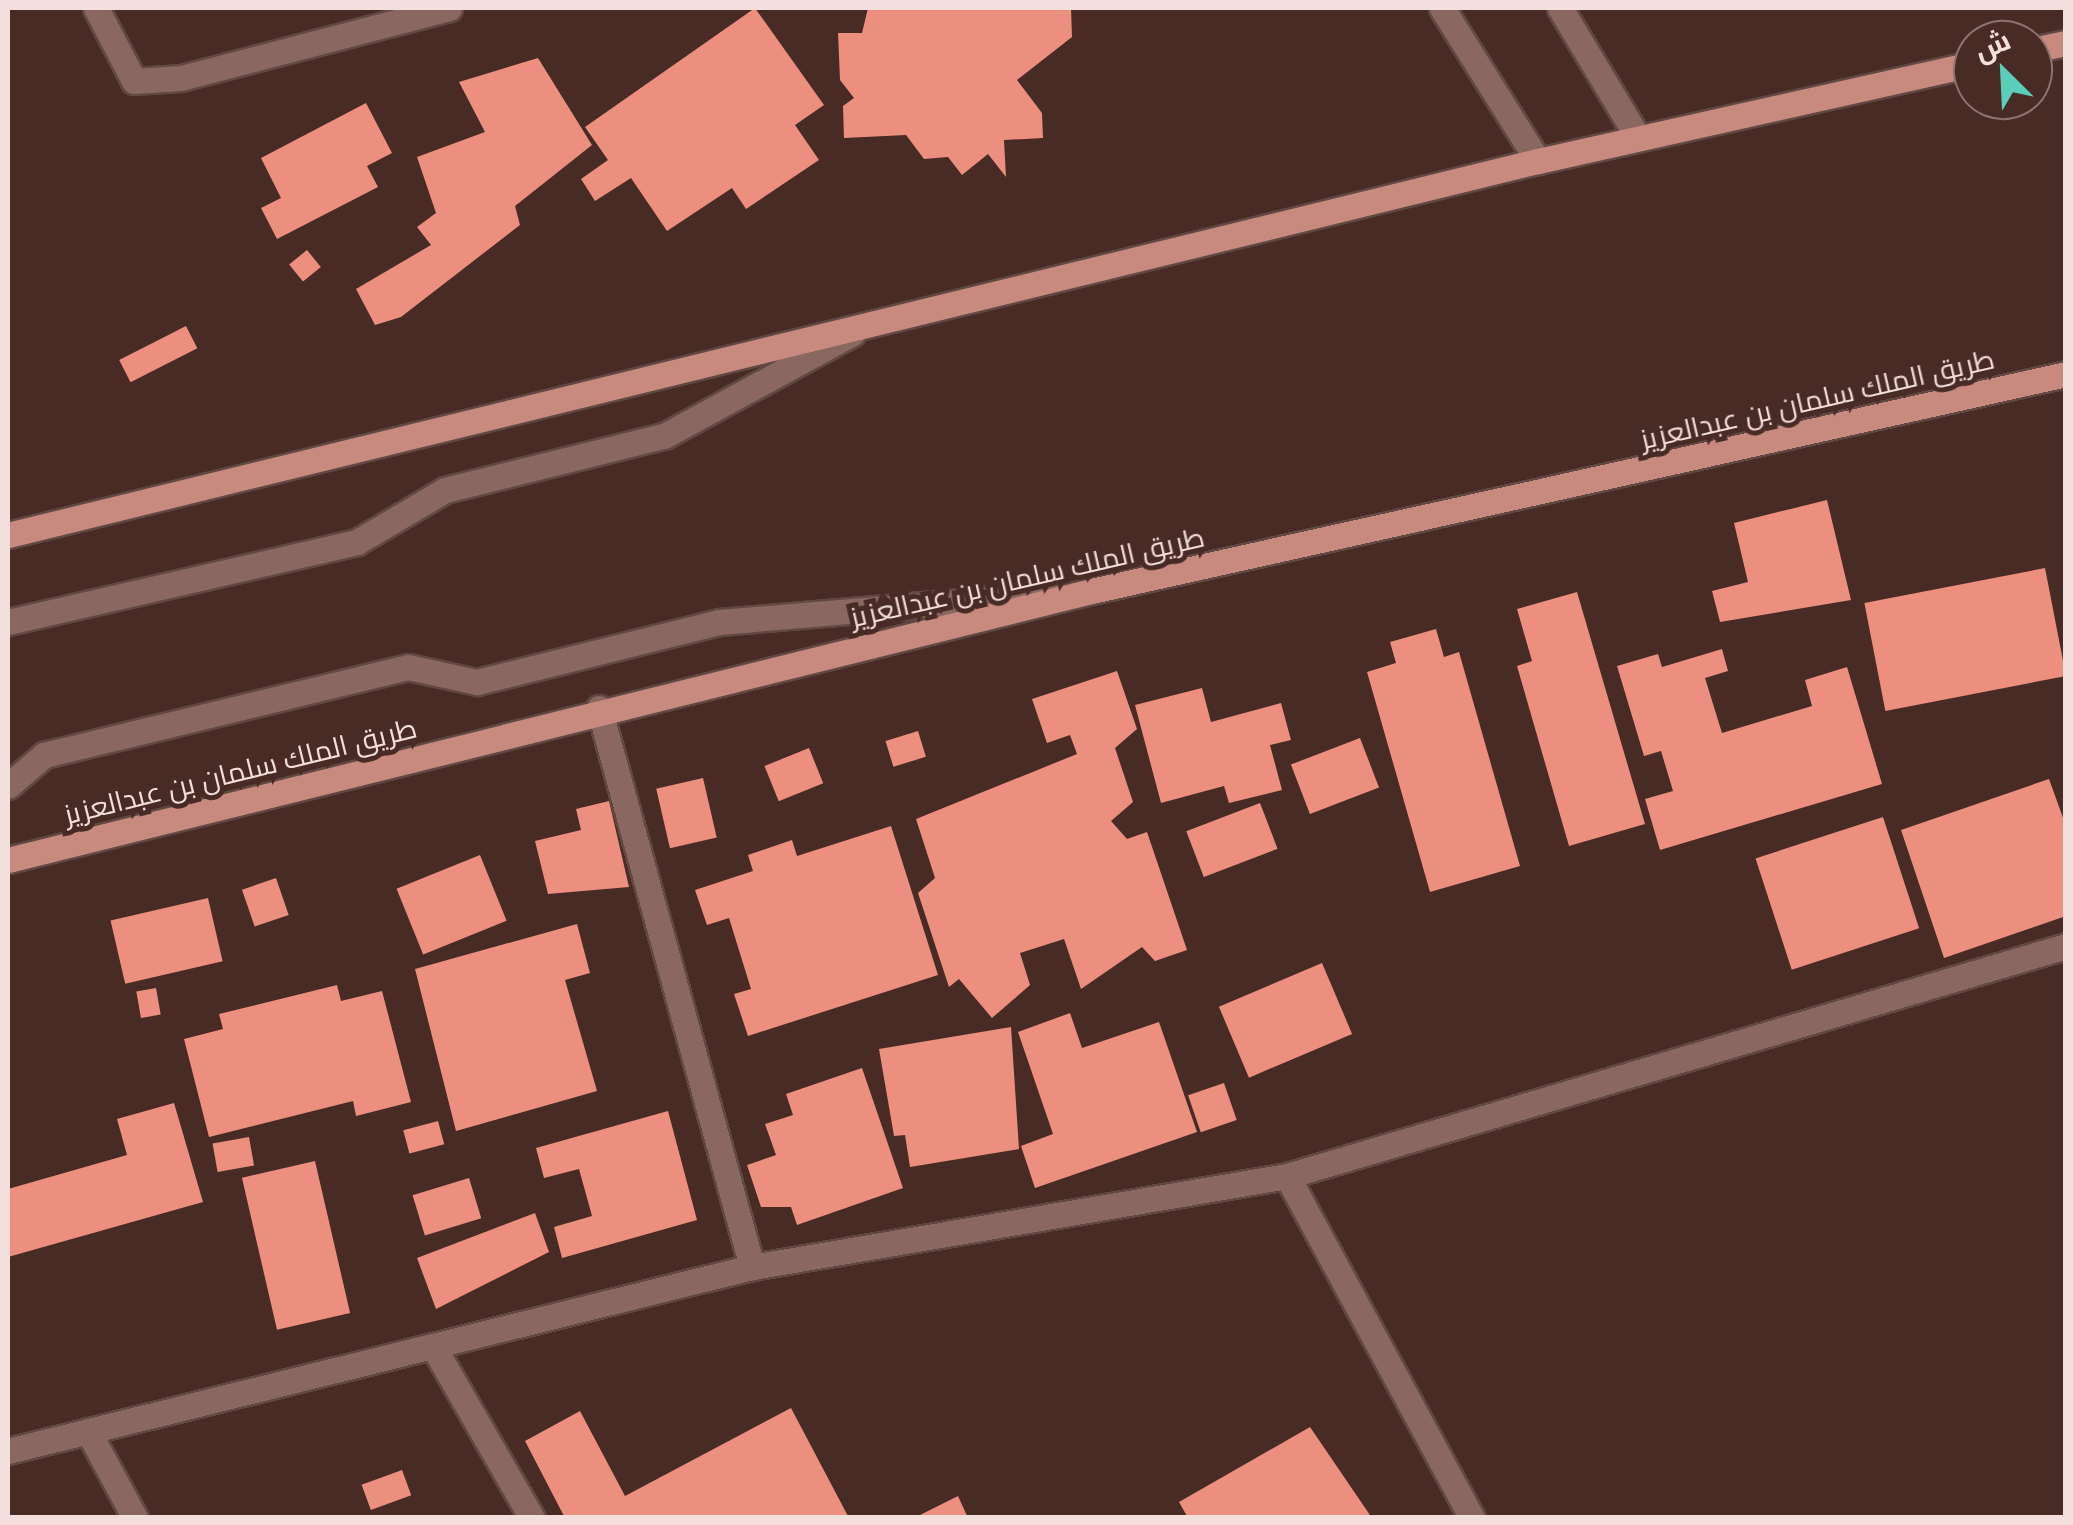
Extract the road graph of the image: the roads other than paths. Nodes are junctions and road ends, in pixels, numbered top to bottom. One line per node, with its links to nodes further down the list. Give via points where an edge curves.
1 (96, 8): 2 (street, via 134,81 182,78)
2 (449, 8)
3 (1442, 8): 7 (street)
4 (1560, 8): 6 (street)
5 (1953, 68): 6 (main road)
6 (1638, 138): 7 (main road)
7 (1538, 161): 8 (main road)
8 (861, 329): 10 (main road); 12 (street, via 664,436 445,490 356,542)
9 (2066, 374): 11 (main road, طريق الملك سلمان بن عبدالعزيز)
10 (8, 535)
11 (1096, 590): 13 (main road, طريق الملك سلمان بن عبدالعزيز); 14 (street, via 719,622 477,682 408,667 44,755)
12 (8, 622)
13 (599, 708): 15 (main road, طريق الملك سلمان بن عبدالعزيز); 18 (street)
14 (8, 786)
15 (8, 860)
16 (2066, 946): 17 (street)
17 (1287, 1176): 18 (street); 24 (street)
18 (752, 1267): 19 (street)
19 (432, 1346): 20 (street); 23 (street)
20 (88, 1431): 21 (street); 22 (street)
21 (8, 1451)
22 (134, 1518)
23 (532, 1518)
24 (1472, 1518)

